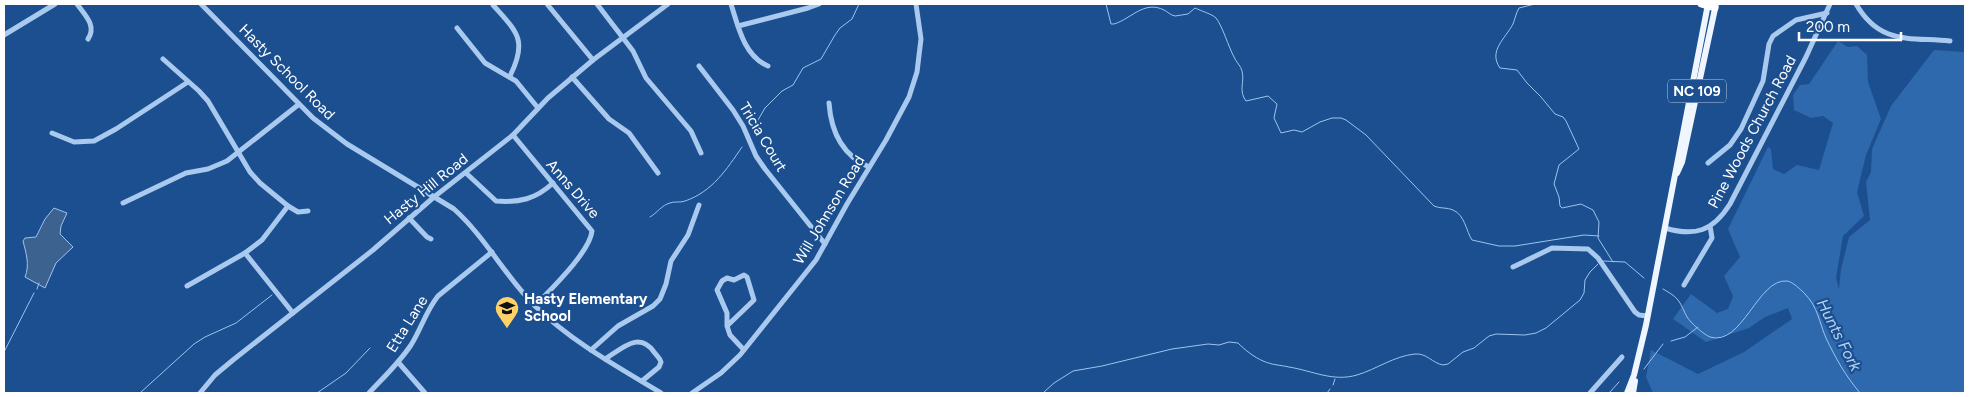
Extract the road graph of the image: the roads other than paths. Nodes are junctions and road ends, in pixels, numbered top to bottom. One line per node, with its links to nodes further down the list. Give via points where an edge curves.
1 (55, 4): 17 (street)
2 (77, 4): 19 (street, via 92,26)
3 (203, 4): 29 (street, Hasty School Road)
4 (493, 4): 25 (street, via 514,29 519,42 518,59)
5 (547, 4): 22 (street)
6 (598, 4): 18 (street)
7 (668, 4): 18 (street, Hasty Hill Road)
8 (730, 4): 15 (street)
9 (819, 4): 15 (street)
10 (916, 4): 36 (street, Will Johnson Road, via 921,38 917,72 909,97)
11 (1830, 4): 14 (street, Pine Woods Church Road)
12 (1856, 4): 20 (street, via 1885,34)
13 (1709, 5): 47 (main road, NC 109)
14 (1827, 12): 35 (street, via 1796,20 1773,36 1763,81 1741,129 1730,145); 46 (street, Pine Woods Church Road, via 1730,204 1721,218)
15 (738, 26): 24 (street, via 754,56)
16 (457, 28): 25 (street, via 485,62)
17 (4, 35)
18 (622, 37): 22 (street, Hasty Hill Road); 34 (street, via 637,57 646,78 691,131)
19 (88, 39)
20 (1950, 41)
21 (163, 59): 27 (street)
22 (593, 60): 26 (street, Hasty Hill Road)
23 (699, 66): 49 (street, Tricia Court, via 733,110 765,169)
24 (768, 66)
25 (510, 76): 30 (street)
26 (572, 78): 30 (street, Hasty Hill Road); 38 (street, via 609,119 629,133)
27 (188, 82): 31 (street, via 94,141 74,142); 33 (street, via 216,113)
28 (829, 103): 36 (street, via 833,131 840,144 852,158)
29 (298, 105): 33 (street); 40 (street, Hasty School Road, via 347,144)
30 (538, 108): 32 (street, Hasty Hill Road)
31 (52, 133)
32 (513, 135): 37 (street, Hasty Hill Road); 39 (street, Anns Drive)
33 (238, 153): 41 (street, via 219,165 186,173); 43 (street, via 260,183)
34 (701, 153)
35 (1708, 163)
36 (870, 167): 49 (street, Will Johnson Road)
37 (466, 173): 39 (street, via 496,201 526,200); 40 (street, Hasty Hill Road)
38 (658, 173)
39 (553, 183): 55 (street, Anns Drive, via 593,233 569,269)
40 (434, 197): 45 (street, Hasty Hill Road); 50 (street, Hasty School Road, via 463,217)
41 (123, 203)
42 (699, 205): 59 (street, via 688,235 671,261 660,300 618,326)
43 (288, 206): 44 (street, via 298,212); 51 (street, via 262,240)
44 (308, 211)
45 (409, 218): 48 (street); 56 (street, Hasty Hill Road)
46 (1710, 226): 47 (street, Pine Woods Church Road, via 1689,233); 53 (street, via 1712,238)
47 (1665, 228): 57 (main road, NC 109)
48 (431, 239)
49 (825, 244): 60 (street, Will Johnson Road, via 816,260)
50 (492, 252): 55 (street, Hasty School Road); 63 (street, Etta Lane, via 438,296)
51 (245, 253): 54 (street); 56 (street)
52 (1513, 267): 57 (street, via 1552,248 1588,249 1598,258 1635,312)
53 (1684, 285)
54 (187, 286)
55 (535, 306): 59 (street, Hasty School Road)
56 (293, 313): 66 (street, Hasty Hill Road, via 215,375)
57 (1647, 316): 64 (main road, NC 109)
58 (727, 326): 58 (street, via 754,300 747,277 727,278 717,290 727,313); 60 (street, via 730,335)
59 (591, 350): 62 (street, Hasty School Road)
60 (744, 350): 70 (street, Will Johnson Road, via 721,373)
61 (1622, 357): 71 (street)
62 (606, 359): 65 (street, Hasty School Road); 65 (street, via 634,342 648,344 662,362)
63 (398, 362): 67 (street, Etta Lane); 68 (street)
64 (1634, 375): 72 (main road, NC 109); 73 (main road, NC 109)
65 (642, 381): 69 (street, Hasty School Road)
66 (200, 393)
67 (369, 393)
68 (424, 393)
69 (661, 393)
70 (692, 393)
71 (1590, 393)
72 (1627, 393)
73 (1633, 393)

